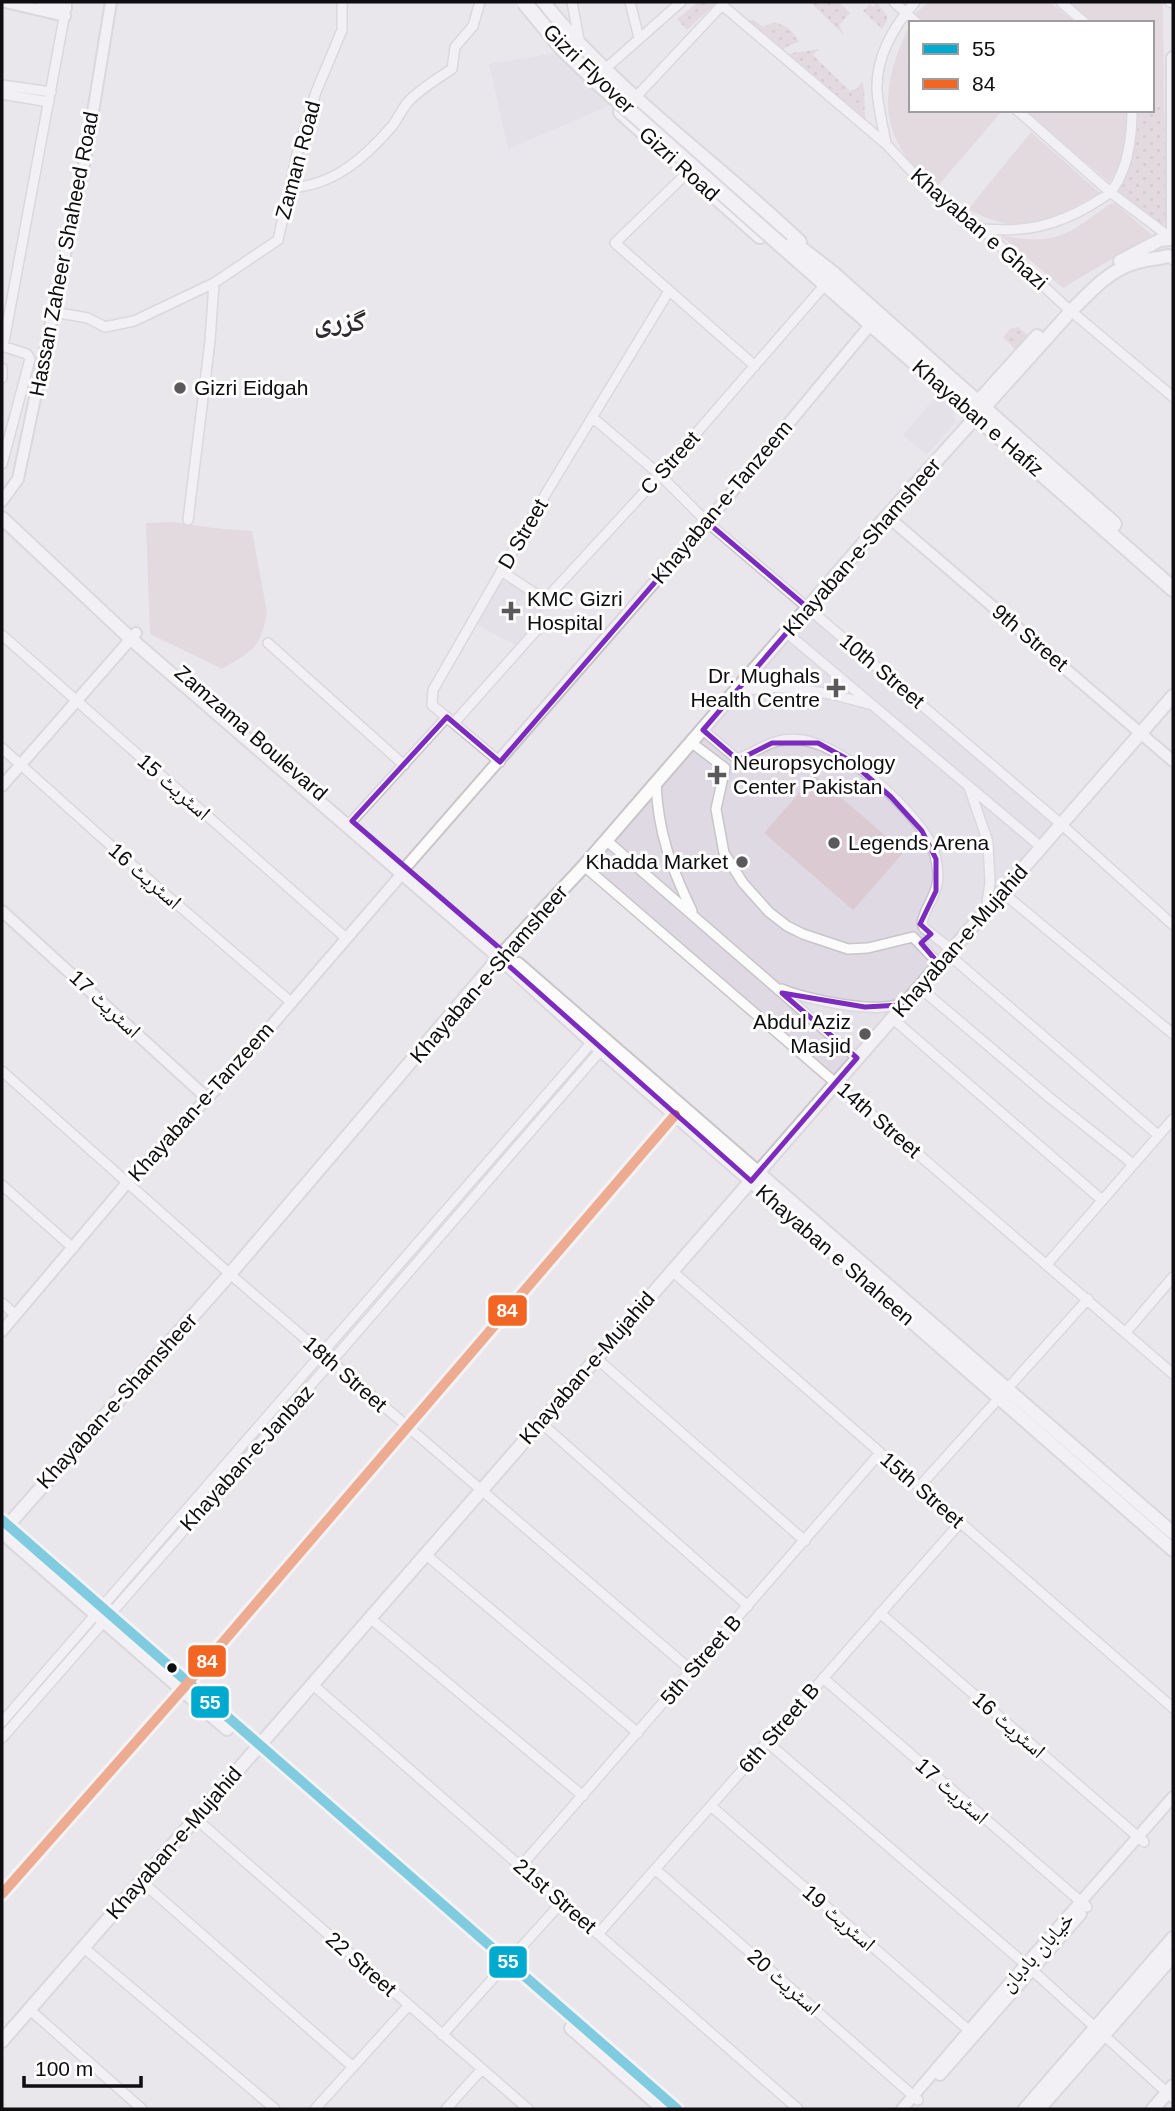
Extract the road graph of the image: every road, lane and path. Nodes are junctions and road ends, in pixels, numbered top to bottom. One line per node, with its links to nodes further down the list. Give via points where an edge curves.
1 (4, 2): 16 (street); 17 (street)
2 (41, 2): 17 (street)
3 (111, 2): 45 (street, Hassan Zaheer Shaheed Road, via 86,155)
4 (342, 2): 34 (street, Zaman Road, via 342,30 316,92)
5 (480, 2): 34 (street, via 473,26 455,47 452,69 409,102 393,125 337,176 309,187)
6 (521, 2): 29 (main road, Gizri Road, via 553,45); 38 (main road, Gizri Flyover, bridge, via 596,81)
7 (532, 2): 38 (main road, Gizri Flyover, via 567,43)
8 (542, 2): 22 (main road, Gizri Road)
9 (572, 2): 22 (street)
10 (630, 2): 21 (street)
11 (681, 2): 21 (street)
12 (894, 2): 18 (street)
13 (915, 2): 18 (street)
14 (1061, 2): 20 (street)
15 (724, 4): 28 (street); 32 (street, Khayaban e Ghazi)
16 (2, 7)
17 (66, 8): 27 (street)
18 (906, 12): 19 (street); 32 (street, via 885,49 879,75)
19 (916, 21)
20 (1083, 21)
21 (639, 38): 24 (street)
22 (581, 47): 24 (main road, Gizri Road)
23 (1173, 58): 37 (main road)
24 (604, 70): 28 (main road, Gizri Road)
25 (2, 85): 27 (street)
26 (2, 94): 27 (street)
27 (50, 97): 47 (street)
28 (635, 98): 29 (street); 40 (main road, Gizri Road)
29 (620, 111): 33 (main road, Gizri Road)
30 (1019, 112): 35 (street)
31 (1132, 112): 35 (street, via 1129,145)
32 (886, 144): 36 (street, Khayaban e Ghazi, via 932,192)
33 (688, 172): 40 (main road, Gizri Road); 42 (street, via 615,243)
34 (289, 188): 41 (street, Zaman Road, via 278,240)
35 (1110, 192): 36 (street, via 1045,226); 37 (street)
36 (982, 229): 43 (street, Khayaban e Ghazi)
37 (1172, 238): 39 (main road, via 1165,247); 43 (main road, via 1103,271 1083,286)
38 (785, 243): 40 (main road)
39 (1171, 258): 43 (main road, via 1136,262 1118,270)
40 (827, 282): 44 (main road, Gizri Road); 48 (street, C Street); 52 (main road)
41 (214, 283): 45 (street, Zaman Road, via 134,321 110,327); 60 (street)
42 (669, 291): 48 (street); 53 (street, D Street)
43 (1068, 308): 51 (street, Khayaban e Ghazi); 52 (main road, Khayaban-e-Shamsheer)
44 (855, 309): 46 (main road, Khayaban e Hafiz)
45 (52, 312): 56 (street, Hassan Zaheer Shaheed Road, via 18,479)
46 (871, 324): 52 (main road, Khayaban e Hafiz); 61 (street, Khayaban-e-Tanzeem)
47 (2, 347): 54 (street, via 30,359)
48 (755, 366): 55 (street, C Street)
49 (2, 368): 50 (street)
50 (2, 378)
51 (1173, 397)
52 (977, 410): 58 (main road, Khayaban-e-Shamsheer); 63 (main road); 64 (main road, Khayaban e Hafiz)
53 (592, 417): 55 (street, 10th Street); 62 (street, D Street)
54 (2, 464)
55 (660, 475): 61 (street, 10th Street); 62 (street, C Street, via 545,600)
56 (2, 501)
57 (2, 509): 69 (main road, Zamzama Boulevard)
58 (887, 516): 65 (main road, Khayaban-e-Shamsheer); 77 (street, 9th Street)
59 (2, 518): 69 (main road, Zamzama Boulevard)
60 (188, 520)
61 (707, 522): 65 (street, 10th Street); 83 (street, Khayaban-e-Tanzeem)
62 (501, 571): 75 (street, D Street, via 433,690 432,705)
63 (1173, 577)
64 (1173, 589)
65 (808, 608): 67 (main road, Khayaban-e-Shamsheer); 90 (street, 10th Street)
66 (541, 625): 75 (street)
67 (787, 633): 71 (main road, Khayaban-e-Shamsheer); 74 (street)
68 (2, 635): 73 (street, اسٹریٹ 15)
69 (133, 636): 73 (street); 89 (main road, Zamzama Boulevard); 94 (main road, Zamzama Boulevard)
70 (268, 643): 85 (street)
71 (735, 692): 74 (street, via 807,689); 76 (main road, Khayaban-e-Shamsheer)
72 (1173, 696): 77 (main road, Khayaban-e-Mujahid)
73 (77, 701): 84 (street); 101 (street, اسٹریٹ 15)
74 (873, 706): 88 (street)
75 (450, 720): 83 (street, D Street); 85 (street)
76 (703, 730): 78 (street); 79 (main road, Khayaban-e-Shamsheer)
77 (1141, 733): 82 (street, 9th Street); 90 (main road, Khayaban-e-Mujahid)
78 (717, 742): 81 (street); 100 (street, via 738,759 772,743 818,743 878,784 931,843 938,876 922,923)
79 (692, 743): 81 (street); 86 (main road, Khayaban-e-Shamsheer)
80 (2, 748): 84 (street, اسٹریٹ 16)
81 (706, 754): 102 (street, via 725,768 716,809 724,853 769,912 803,934 848,949 909,936)
82 (1173, 761)
83 (500, 762): 94 (street, Khayaban-e-Tanzeem)
84 (21, 765): 87 (street); 107 (street, اسٹریٹ 16)
85 (404, 765): 89 (street)
86 (656, 783): 91 (main road, Khayaban-e-Shamsheer); 98 (street, via 664,844)
87 (2, 786)
88 (969, 787): 92 (street); 96 (street, via 988,842)
89 (352, 821): 94 (main road, Zamzama Boulevard)
90 (1061, 824): 92 (main road, Khayaban-e-Mujahid); 99 (street, 10th Street)
91 (606, 840): 93 (main road, Khayaban-e-Shamsheer); 98 (street)
92 (1041, 847): 95 (main road, Khayaban-e-Mujahid)
93 (584, 866): 103 (main road, Khayaban-e-Shamsheer); 113 (street, 14th Street)
94 (403, 872): 101 (street, Khayaban-e-Tanzeem); 103 (main road, Zamzama Boulevard)
95 (1002, 892): 96 (main road, Khayaban-e-Mujahid); 109 (street)
96 (986, 910): 104 (main road, Khayaban-e-Mujahid)
97 (2, 911): 114 (street, اسٹریٹ 17)
98 (695, 917): 105 (street)
99 (1173, 925)
100 (931, 934): 102 (street); 104 (street)
101 (346, 938): 107 (street, Khayaban-e-Tanzeem)
102 (921, 943): 104 (street)
103 (502, 955): 110 (main road, Khayaban e Shaheen); 119 (main road, Khayaban e Shaheen); 126 (main road, Khayaban-e-Shamsheer)
104 (946, 956): 106 (main road, Khayaban-e-Mujahid); 117 (street)
105 (771, 984): 106 (street, via 798,996 865,1007 900,1005); 111 (street)
106 (918, 989): 108 (main road, Khayaban-e-Mujahid); 118 (street)
107 (291, 1002): 114 (street, Khayaban-e-Tanzeem)
108 (892, 1018): 111 (main road, Khayaban-e-Mujahid); 122 (street)
109 (1173, 1034)
110 (596, 1046): 115 (main road, Khayaban e Shaheen); 133 (street, Khayaban-e-Janbaz); 135 (street, Khayaban-e-Janbaz)
111 (857, 1058): 113 (main road, Khayaban-e-Mujahid)
112 (2, 1071): 120 (street, 18th Street)
113 (836, 1083): 119 (main road, Khayaban-e-Mujahid); 124 (street, 14th Street)
114 (208, 1098): 120 (street, Khayaban-e-Tanzeem)
115 (675, 1115): 119 (main road, Khayaban e Shaheen); 139 (street)
116 (1173, 1118): 117 (street)
117 (1158, 1135): 118 (street)
118 (1133, 1164): 122 (street)
119 (755, 1176): 125 (main road, Khayaban-e-Mujahid); 137 (main road, Khayaban e Shaheen)
120 (127, 1183): 123 (street, Khayaban-e-Tanzeem); 126 (street, 18th Street)
121 (2, 1185): 123 (street)
122 (1102, 1200): 124 (street)
123 (73, 1248): 130 (street, Khayaban-e-Tanzeem)
124 (1047, 1264): 128 (street, 14th Street)
125 (673, 1270): 134 (main road, Khayaban-e-Mujahid); 140 (street, 15th Street)
126 (230, 1274): 133 (street, 18th Street); 144 (main road, Khayaban-e-Shamsheer)
127 (1173, 1277): 132 (street)
128 (1088, 1299): 132 (street, 14th Street); 137 (street)
129 (2, 1303): 130 (street)
130 (16, 1315): 131 (street, Khayaban-e-Tanzeem)
131 (2, 1331)
132 (1126, 1332): 136 (street, 14th Street)
133 (323, 1355): 135 (street, 18th Street); 150 (street, Khayaban-e-Janbaz)
134 (596, 1358): 138 (main road, Khayaban-e-Mujahid); 146 (street)
135 (331, 1362): 139 (street, 18th Street); 150 (street, Khayaban-e-Janbaz)
136 (1173, 1374)
137 (1003, 1393): 141 (street); 145 (main road, Khayaban e Shaheen); 147 (main road, Khayaban e Shaheen)
138 (540, 1422): 142 (main road, Khayaban-e-Mujahid); 149 (street)
139 (408, 1428): 142 (street, 18th Street); 156 (street)
140 (880, 1453): 141 (street, 15th Street); 146 (street, 5th Street B)
141 (919, 1487): 143 (street, 15th Street)
142 (481, 1490): 148 (main road, Khayaban-e-Mujahid); 153 (street, 18th Street)
143 (960, 1523): 151 (street, 6th Street B); 157 (street, 15th Street)
144 (3, 1528): 150 (main road)
145 (1173, 1533)
146 (805, 1541): 149 (street, 5th Street B)
147 (1173, 1550)
148 (425, 1554): 152 (main road, Khayaban-e-Mujahid); 159 (street)
149 (748, 1606): 153 (street, 5th Street B)
150 (102, 1613): 156 (main road); 158 (street, Khayaban-e-Janbaz); 160 (street, Khayaban-e-Janbaz)
151 (880, 1613): 154 (street, 6th Street B); 168 (street, اسٹریٹ 16)
152 (370, 1618): 155 (main road, Khayaban-e-Mujahid); 163 (street)
153 (692, 1671): 159 (street, 5th Street B)
154 (823, 1678): 161 (street, 6th Street B); 174 (street, اسٹریٹ 17)
155 (312, 1684): 162 (main road, Khayaban-e-Mujahid); 169 (street, 21st Street)
156 (185, 1686): 162 (main road); 172 (street)
157 (1173, 1708)
158 (2, 1722)
159 (638, 1732): 163 (street, 5th Street B)
160 (2, 1738)
161 (767, 1742): 165 (street, 6th Street B); 180 (street)
162 (256, 1749): 167 (main road, Khayaban-e-Mujahid); 179 (main road)
163 (583, 1796): 169 (street, 5th Street B)
164 (1173, 1797): 168 (street, خیابان بادبان)
165 (711, 1805): 170 (street, 6th Street B); 184 (street, اسٹریٹ 19)
166 (1173, 1808): 168 (street, خیابان بادبان)
167 (195, 1818): 171 (main road, Khayaban-e-Mujahid); 181 (street, 22 Street)
168 (1141, 1839): 174 (street, خیابان بادبان)
169 (521, 1867): 173 (street, 21st Street)
170 (655, 1869): 175 (street, 6th Street B); 190 (street, اسٹریٹ 20)
171 (141, 1881): 177 (main road, Khayaban-e-Mujahid); 187 (street)
172 (2, 1894)
173 (562, 1902): 175 (street, 21st Street); 179 (street)
174 (1084, 1905): 180 (street, خیابان بادبان)
175 (598, 1934): 198 (street, 21st Street)
176 (1173, 1938): 183 (main road)
177 (83, 1947): 182 (main road, Khayaban-e-Mujahid); 192 (street)
178 (1173, 1956): 183 (main road)
179 (506, 1965): 185 (street); 196 (main road); 197 (main road)
180 (1028, 1968): 183 (street); 184 (street, خیابان بادبان)
181 (408, 2006): 185 (street, 22 Street); 187 (street)
182 (29, 2009): 186 (main road, Khayaban-e-Mujahid); 191 (street)
183 (1100, 2031): 189 (street); 201 (main road); 202 (main road)
184 (971, 2033): 190 (street, خیابان بادبان)
185 (442, 2035): 188 (street, 22 Street)
186 (2, 2041)
187 (353, 2067): 193 (street)
188 (482, 2069): 194 (street); 195 (street, 22 Street)
189 (1172, 2094): 203 (main road); 204 (main road)
190 (916, 2098): 199 (street, خیابان بادبان); 200 (street, خیابان بادبان)
191 (142, 2109)
192 (275, 2109)
193 (315, 2109)
194 (446, 2109)
195 (528, 2109)
196 (663, 2109)
197 (677, 2109)
198 (798, 2109)
199 (902, 2109)
200 (910, 2109)
201 (1025, 2109)
202 (1039, 2109)
203 (1153, 2109)
204 (1164, 2109)

